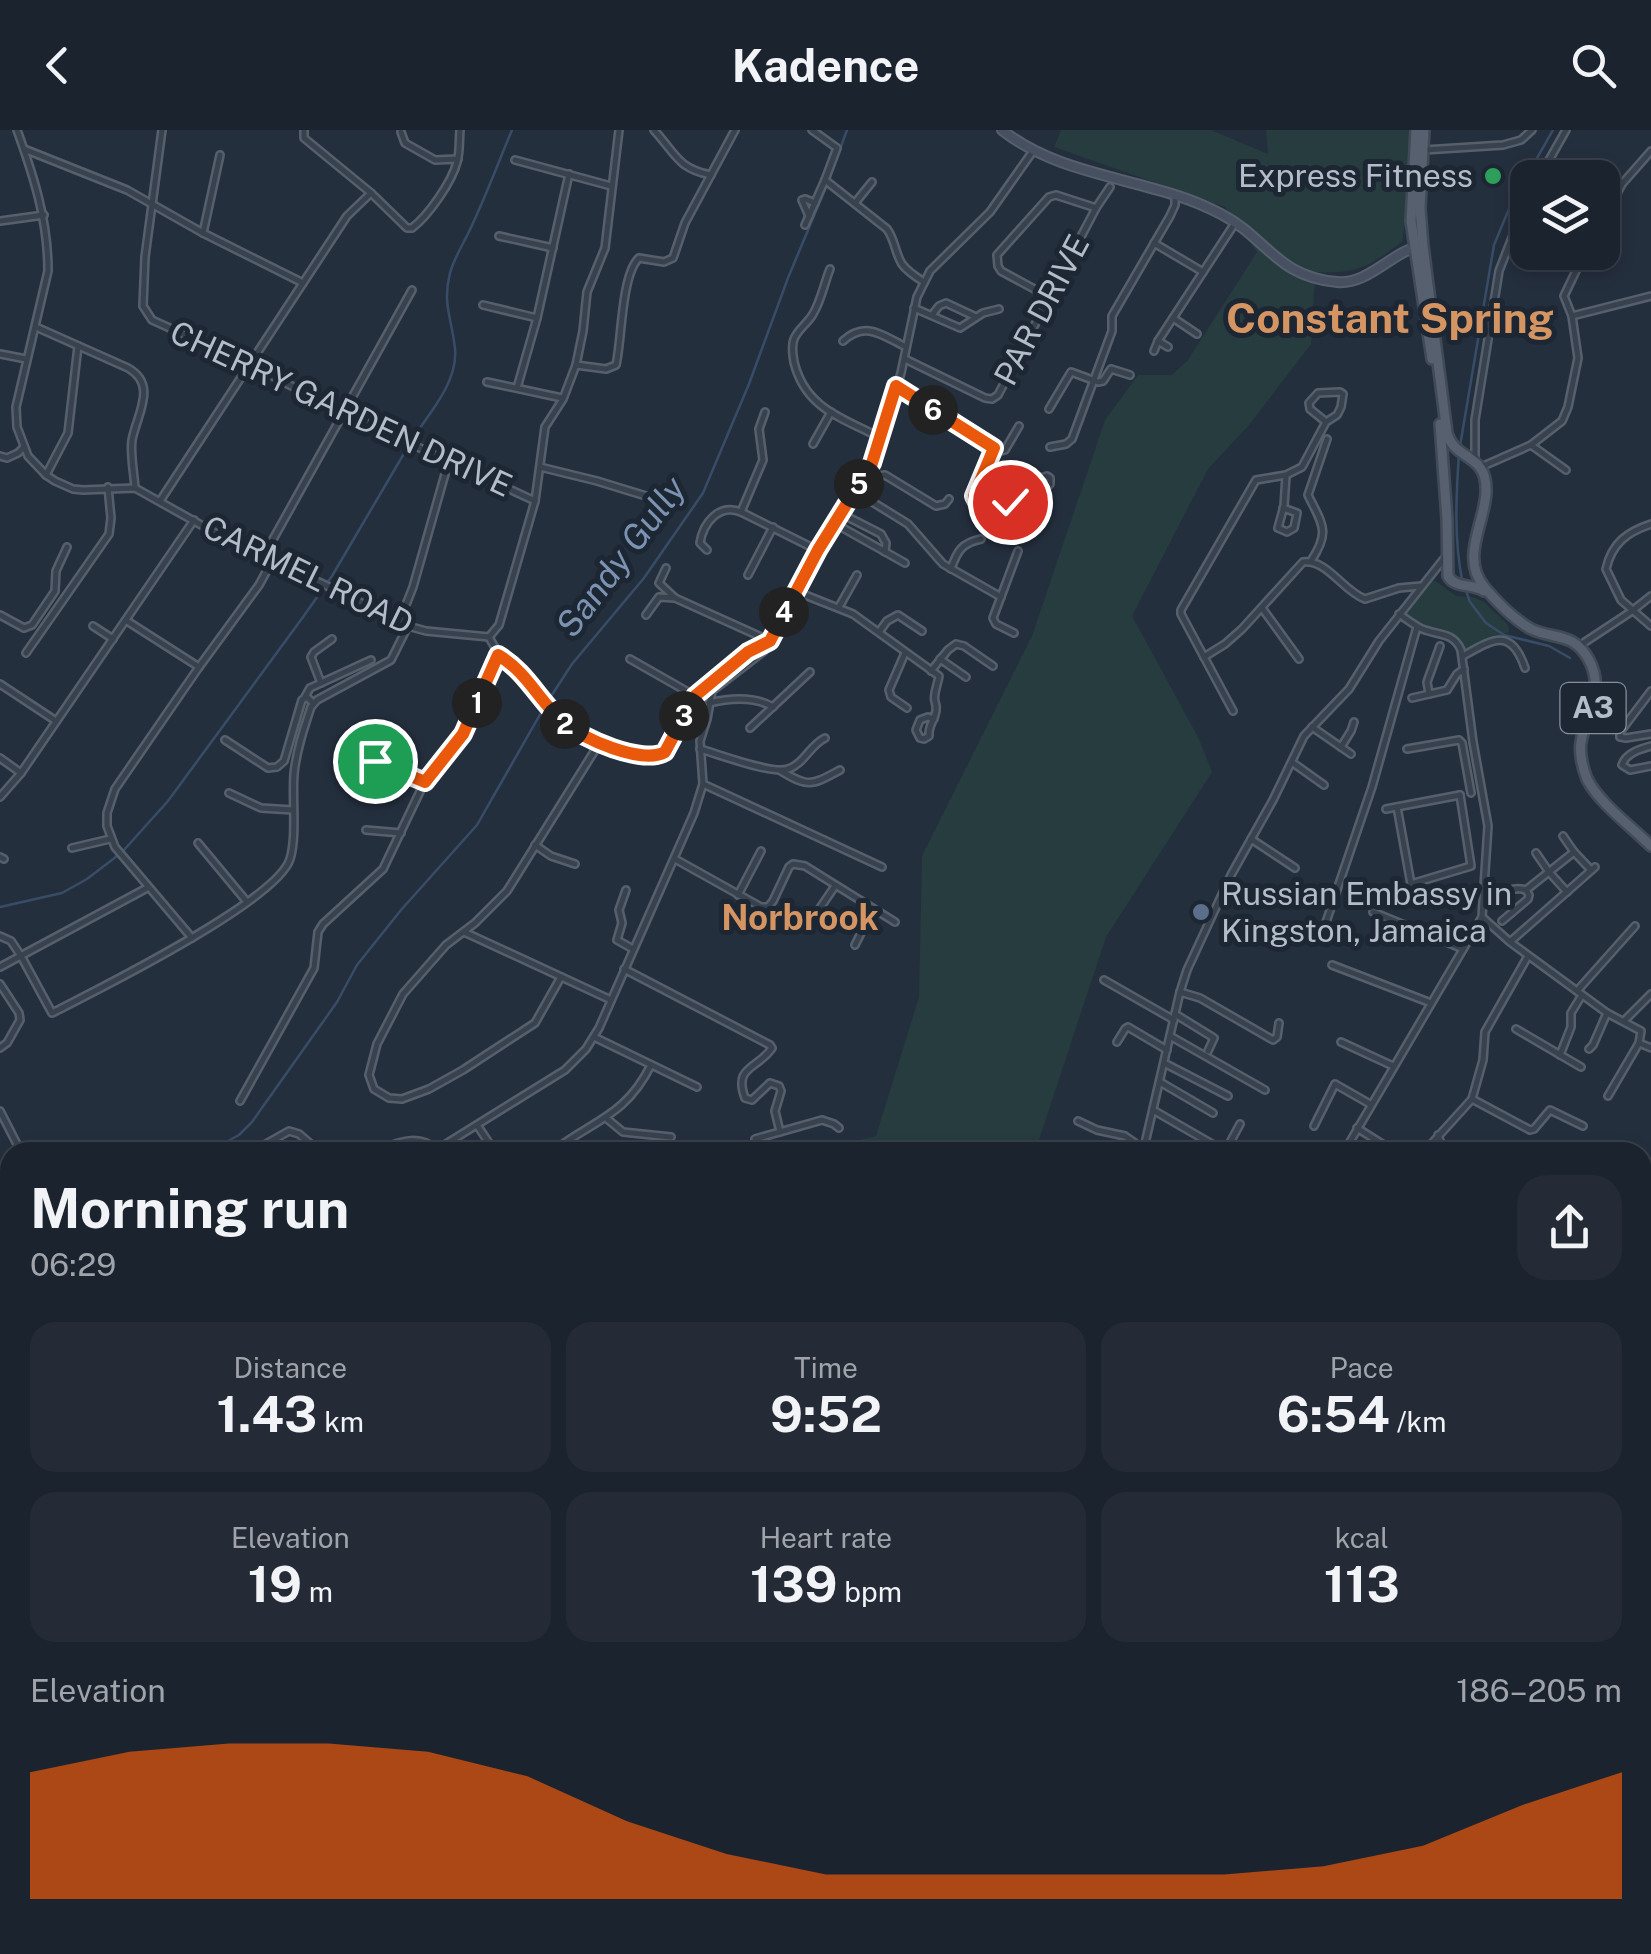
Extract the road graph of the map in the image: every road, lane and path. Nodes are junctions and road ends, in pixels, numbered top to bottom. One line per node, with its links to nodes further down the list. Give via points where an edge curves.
1 (17, 130): 14 (street)
2 (162, 130): 31 (street)
3 (304, 130): 29 (street, via 304,138)
4 (460, 130): 19 (street)
5 (619, 130): 26 (street)
6 (654, 130): 23 (street, via 685,167)
7 (735, 130): 23 (street)
8 (812, 130): 24 (street, via 836,148)
9 (1002, 130): 16 (main road)
10 (1420, 130): 15 (main road)
11 (1532, 130): 15 (street, via 1503,144)
12 (1566, 130): 21 (street)
13 (401, 132): 19 (street, via 405,144 435,160)
14 (24, 148): 31 (street); 35 (street)
15 (1419, 150): 44 (main road, via 1411,222)
16 (1033, 151): 30 (main road); 49 (street, via 990,212)
17 (1651, 151): 28 (street)
18 (220, 155): 40 (street)
19 (458, 159): 29 (street, via 412,228)
20 (515, 160): 22 (street)
21 (1549, 160)
22 (569, 174): 26 (street); 45 (street)
23 (712, 175): 74 (street, via 673,258 633,263 616,366)
24 (828, 182): 32 (street); 33 (street)
25 (872, 182): 33 (street)
26 (611, 186): 74 (street, via 605,248 586,292)
27 (1110, 187): 34 (street, PAR DRIVE)
28 (1620, 188)
29 (371, 193): 50 (street, via 347,216)
30 (1175, 196): 38 (main road); 42 (street)
31 (151, 202): 40 (street); 73 (street, CHERRY GARDEN DRIVE, via 143,306 152,320)
32 (815, 203): 36 (street); 36 (street, via 802,200)
33 (855, 204): 49 (street, via 888,229 900,261)
34 (1096, 208): 52 (street, PAR DRIVE); 52 (street, via 1049,197 997,256 1001,271)
35 (44, 215): 37 (street); 62 (street, via 48,270)
36 (810, 216): 39 (street)
37 (0, 220)
38 (1236, 222): 44 (main road, via 1285,265 1337,282); 48 (street)
39 (806, 225)
40 (203, 233): 50 (street)
41 (498, 236): 45 (street)
42 (1154, 243): 48 (street); 76 (street, via 1112,316)
43 (1510, 243): 97 (street, via 1499,271 1475,420)
44 (1418, 247): 94 (main road, via 1447,433); 117 (main road)
45 (553, 248): 60 (street)
46 (830, 269): 83 (street, via 792,350 806,392)
47 (1576, 270): 58 (street, via 1564,296)
48 (1203, 272): 61 (street)
49 (924, 282): 55 (street)
50 (303, 284): 73 (street)
51 (412, 290): 84 (street)
52 (1049, 296): 72 (street, PAR DRIVE, via 996,397 985,398)
53 (1651, 296): 58 (street)
54 (483, 306): 60 (street)
55 (914, 308): 57 (street); 67 (street)
56 (1000, 309): 59 (street)
57 (931, 316): 59 (street, via 960,328); 59 (street, via 946,303)
58 (1572, 316): 90 (street, via 1578,358 1568,407 1562,421)
59 (976, 317)
60 (537, 318): 79 (street)
61 (1173, 318): 63 (street); 65 (street)
62 (36, 327): 66 (street); 71 (street)
63 (1197, 334)
64 (844, 341): 67 (street, via 866,330)
65 (1158, 341): 68 (street); 69 (street)
66 (78, 346): 100 (street, via 68,433); 104 (street, via 136,373 145,387 131,443)
67 (906, 347): 72 (street)
68 (1168, 348)
69 (1154, 351)
70 (0, 354): 71 (street)
71 (26, 358): 91 (street, via 16,416)
72 (904, 359): 78 (street)
73 (248, 364): 84 (street, CHERRY GARDEN DRIVE); 107 (street)
74 (576, 365): 80 (street)
75 (1130, 375): 76 (street, via 1111,370)
76 (1094, 380): 81 (street, via 1070,373); 92 (street, via 1072,439)
77 (486, 382): 79 (street)
78 (896, 386): 87 (street); 93 (street)
79 (517, 388): 80 (street)
80 (563, 399): 98 (street, via 545,427)
81 (1049, 409)
82 (765, 412): 113 (street, via 759,429 763,460)
83 (831, 412): 87 (street); 89 (street)
84 (344, 413): 96 (street, CHERRY GARDEN DRIVE); 128 (street)
85 (1326, 422): 85 (street, via 1341,408 1340,392 1318,393 1308,403); 101 (street, via 1302,467)
86 (1019, 426): 93 (street, via 1006,448)
87 (879, 437): 102 (street)
88 (1327, 440): 129 (street, via 1309,491 1324,535)
89 (813, 444)
90 (1531, 445): 97 (street); 99 (street)
91 (24, 447): 95 (street); 100 (street)
92 (1050, 447)
93 (994, 448): 110 (street, via 974,496 988,512)
94 (1458, 451): 97 (main road); 117 (main road, via 1448,455)
95 (0, 456)
96 (449, 460): 108 (street, CHERRY GARDEN DRIVE); 155 (street)
97 (1478, 464): 132 (main road, via 1486,492)
98 (539, 466): 108 (street); 109 (street)
99 (1566, 470)
100 (46, 475): 103 (street, via 73,488)
101 (1286, 475): 112 (street); 175 (street, via 1256,480 1182,607)
102 (863, 480): 105 (street); 111 (street, via 885,475)
103 (108, 488): 104 (street); 153 (street, via 109,534)
104 (134, 488): 107 (street, CARMEL ROAD)
105 (854, 490): 114 (street); 134 (street, via 908,524)
106 (949, 499): 111 (street)
107 (160, 501): 116 (street, CARMEL ROAD)
108 (535, 501): 163 (street, via 499,625)
109 (672, 504)
110 (1015, 504): 110 (street, via 1040,478 1050,478 1026,506)
111 (936, 506): 115 (street)
112 (1284, 508): 112 (street, via 1297,513 1287,532 1278,528)
113 (741, 512): 120 (street); 123 (street, via 717,512 700,540)
114 (840, 513): 118 (street); 126 (street, via 881,534)
115 (931, 515)
116 (194, 520): 128 (street, CARMEL ROAD); 154 (street)
117 (1447, 520): 127 (main road)
118 (834, 523): 124 (street); 126 (street)
119 (1651, 524): 149 (street, via 1624,536 1608,558 1613,585)
120 (773, 528): 124 (street); 135 (street)
121 (981, 539): 134 (street, via 963,545)
122 (67, 547): 148 (street)
123 (707, 550)
124 (818, 550): 141 (street)
125 (1018, 550): 143 (street)
126 (885, 552): 131 (street)
127 (1448, 554): 137 (main road); 138 (street)
128 (262, 559): 130 (street, CARMEL ROAD)
129 (1311, 561): 139 (street, via 1365,599); 147 (street, via 1299,564)
130 (271, 563): 155 (street, CARMEL ROAD); 181 (street)
131 (905, 563)
132 (1473, 563): 140 (main road); 145 (main road, A3)
133 (666, 568): 144 (street, via 659,584)
134 (951, 570): 143 (street)
135 (748, 575)
136 (857, 575): 146 (street)
137 (1448, 576): 138 (street); 140 (main road, A3)
138 (1429, 577): 139 (street)
139 (1421, 586): 150 (street)
140 (1467, 586): 145 (main road, A3)
141 (795, 591): 146 (street); 166 (street)
142 (1651, 596): 149 (street)
143 (1001, 597): 162 (street, via 992,618)
144 (675, 598): 152 (street, via 659,597); 166 (street)
145 (1495, 598): 168 (main road, A3, via 1528,627)
146 (838, 607): 161 (street)
147 (1262, 608): 175 (street); 177 (street)
148 (42, 611): 151 (street, via 26,628); 153 (street)
149 (1632, 611): 158 (street); 168 (street)
150 (1400, 614): 159 (street); 202 (street, via 1349,689)
151 (0, 615)
152 (646, 615)
153 (51, 617): 171 (street)
154 (126, 621): 164 (street); 181 (street)
155 (400, 621): 157 (street, CARMEL ROAD)
156 (93, 626): 164 (street)
157 (408, 626): 163 (street, CARMEL ROAD); 194 (street, via 390,660)
158 (1651, 626)
159 (1417, 627): 173 (street, via 1455,639); 262 (street)
160 (922, 630): 161 (street, via 898,615)
161 (878, 632): 170 (street)
162 (1014, 633)
163 (489, 637): 172 (street)
164 (113, 639): 200 (street)
165 (332, 639): 187 (street, via 311,657)
166 (770, 641): 191 (street); 195 (street, via 716,686)
167 (1440, 646): 190 (street)
168 (1579, 646): 238 (main road, A3, via 1595,675 1581,742 1588,780)
169 (987, 648): 174 (street)
170 (905, 652): 184 (street); 197 (street, via 889,690)
171 (26, 653)
172 (498, 655): 208 (street, via 563,722); 220 (street, via 463,734)
173 (1462, 656): 182 (street, via 1492,640 1506,641 1519,649); 183 (street)
174 (980, 657): 176 (street, via 956,644); 180 (street)
175 (1203, 657): 198 (street)
176 (940, 659): 184 (street); 186 (street)
177 (1299, 659)
178 (371, 660): 187 (street)
179 (630, 660): 191 (street)
180 (992, 666)
181 (199, 667): 234 (street, via 116,789 107,813)
182 (1525, 668)
183 (1464, 669): 190 (street, via 1447,690); 223 (street)
184 (931, 671): 199 (street, via 940,678)
185 (810, 672): 196 (street)
186 (966, 676)
187 (322, 683): 192 (street)
188 (0, 684): 200 (street)
189 (1651, 691): 205 (street, via 1620,737)
190 (1429, 694): 193 (street)
191 (695, 696): 208 (street, via 660,756)
192 (304, 697): 194 (street); 207 (street, via 277,766 268,768)
193 (1412, 698)
194 (313, 703): 230 (street, via 294,771)
195 (709, 703): 196 (street, via 740,699); 212 (street)
196 (773, 707): 203 (street)
197 (907, 708)
198 (1233, 711)
199 (934, 718): 199 (street, via 920,720 920,738 929,736)
200 (57, 721): 219 (street)
201 (1354, 722): 210 (street)
202 (1312, 727): 210 (street); 215 (street)
203 (750, 728)
204 (393, 734): 220 (street, via 373,743 373,758)
205 (1651, 734)
206 (825, 738): 217 (street)
207 (225, 740)
208 (600, 742): 237 (street)
209 (1651, 746): 216 (street, via 1622,765)
210 (1341, 748): 213 (street)
211 (1407, 749): 225 (street, via 1459,740)
212 (700, 750): 217 (street); 221 (street)
213 (1351, 754)
214 (0, 758): 219 (street)
215 (1293, 763): 222 (street); 235 (street)
216 (1651, 766)
217 (781, 770): 218 (street, via 810,783)
218 (840, 770)
219 (21, 772): 227 (street)
220 (425, 782): 232 (street)
221 (704, 784): 243 (street); 245 (street)
222 (1324, 786)
223 (1483, 791): 225 (street); 254 (street)
224 (229, 794): 230 (street, via 262,808)
225 (1471, 794): 226 (street)
226 (1460, 796): 228 (street); 228 (street, via 1471,866 1411,884)
227 (0, 797)
228 (1397, 807): 229 (street)
229 (1386, 809)
230 (293, 810): 255 (street, via 290,862)
231 (366, 830): 232 (street)
232 (400, 833): 310 (street, via 377,876 318,932 314,968)
233 (1563, 836): 241 (street)
234 (110, 839): 239 (street); 249 (street)
235 (1251, 839): 246 (street); 279 (street)
236 (198, 843): 255 (street)
237 (536, 846): 244 (street); 264 (street, via 507,892)
238 (1651, 846)
239 (72, 848)
240 (761, 851): 253 (street)
241 (1574, 852): 247 (street); 252 (street, via 1593,868)
242 (1536, 853): 247 (street)
243 (675, 859): 253 (street); 269 (street)
244 (575, 864)
245 (882, 867)
246 (1295, 868)
247 (1548, 872): 251 (street); 252 (street)
248 (835, 886): 253 (street, via 793,864 768,907); 256 (street); 258 (street)
249 (148, 887): 266 (street); 271 (street)
250 (626, 890): 269 (street, via 617,940)
251 (1526, 890): 254 (street); 260 (street, via 1528,899)
252 (1566, 892): 267 (street)
253 (738, 895)
254 (1484, 898): 259 (street)
255 (247, 902): 266 (street)
256 (873, 909): 261 (street); 268 (street)
257 (1373, 912): 270 (street)
258 (816, 914)
259 (1482, 918): 267 (street); 270 (street)
260 (1502, 921)
261 (895, 922)
262 (1325, 925)
263 (1635, 926): 280 (street)
264 (464, 932): 276 (street); 276 (street, via 403,994 382,1032 369,1076 381,1095 402,1100 429,1089 518,1035 535,1023)
265 (0, 936): 271 (street)
266 (192, 938): 271 (street, via 52,1013)
267 (1510, 942): 272 (street)
268 (854, 944)
269 (632, 950): 275 (street)
270 (1463, 950): 283 (street)
271 (21, 956): 274 (street)
272 (1528, 956): 280 (street); 309 (street, via 1485,1032)
273 (1332, 965): 283 (street)
274 (0, 967)
275 (624, 969): 282 (street); 323 (street, via 770,1044 771,1052 744,1073 742,1094 752,1100 778,1084)
276 (562, 977): 282 (street)
277 (1104, 980): 285 (street)
278 (0, 984): 294 (street, via 20,1020)
279 (1180, 992): 285 (street); 287 (street, via 1273,1040)
280 (1579, 993): 284 (street); 299 (street)
281 (1651, 994): 286 (street)
282 (610, 1000): 290 (street)
283 (1430, 1004): 302 (street)
284 (1607, 1013): 286 (street); 295 (street)
285 (1174, 1017): 289 (street); 298 (street, via 1214,1038)
286 (1625, 1020): 293 (street, via 1641,1030)
287 (1279, 1023)
288 (1516, 1029): 299 (street)
289 (1170, 1036): 297 (street); 306 (street)
290 (594, 1037): 301 (street); 318 (street, via 565,1070)
291 (1117, 1042): 297 (street, via 1128,1027)
292 (1342, 1042): 302 (street)
293 (1638, 1043): 296 (street); 308 (street)
294 (0, 1048)
295 (1589, 1048)
296 (1651, 1048)
297 (1167, 1050): 300 (street)
298 (1208, 1051)
299 (1560, 1055): 303 (street)
300 (1164, 1063): 304 (street); 307 (street)
301 (650, 1065): 305 (street); 315 (street, via 641,1085)
302 (1393, 1066): 311 (street)
303 (1582, 1067)
304 (1160, 1082): 312 (street); 314 (street)
305 (697, 1087)
306 (1265, 1090)
307 (1228, 1096)
308 (1608, 1096)
309 (1472, 1098): 320 (street, via 1530,1130 1550,1110); 324 (street)
310 (240, 1101)
311 (1370, 1104): 319 (street, via 1335,1084); 322 (street)
312 (1153, 1110): 334 (street); 335 (street)
313 (0, 1111): 327 (street)
314 (1213, 1113)
315 (606, 1118): 325 (street, via 624,1132); 332 (street)
316 (1078, 1121): 333 (street)
317 (1240, 1124): 336 (street)
318 (477, 1125): 330 (street); 331 (street)
319 (1314, 1126)
320 (1582, 1126)
321 (839, 1128): 323 (street, via 822,1120)
322 (1357, 1128): 337 (street); 338 (street)
323 (780, 1132): 326 (street)
324 (1438, 1135): 339 (street); 340 (street)
325 (671, 1137)
326 (756, 1139)
327 (15, 1142)
328 (270, 1142): 329 (street, via 290,1131)
329 (308, 1142)
330 (450, 1142)
331 (488, 1142)
332 (568, 1142)
333 (1132, 1142)
334 (1145, 1142)
335 (1209, 1142)
336 (1231, 1142)
337 (1349, 1142)
338 (1379, 1142)
339 (1432, 1142)
340 (1440, 1142)

